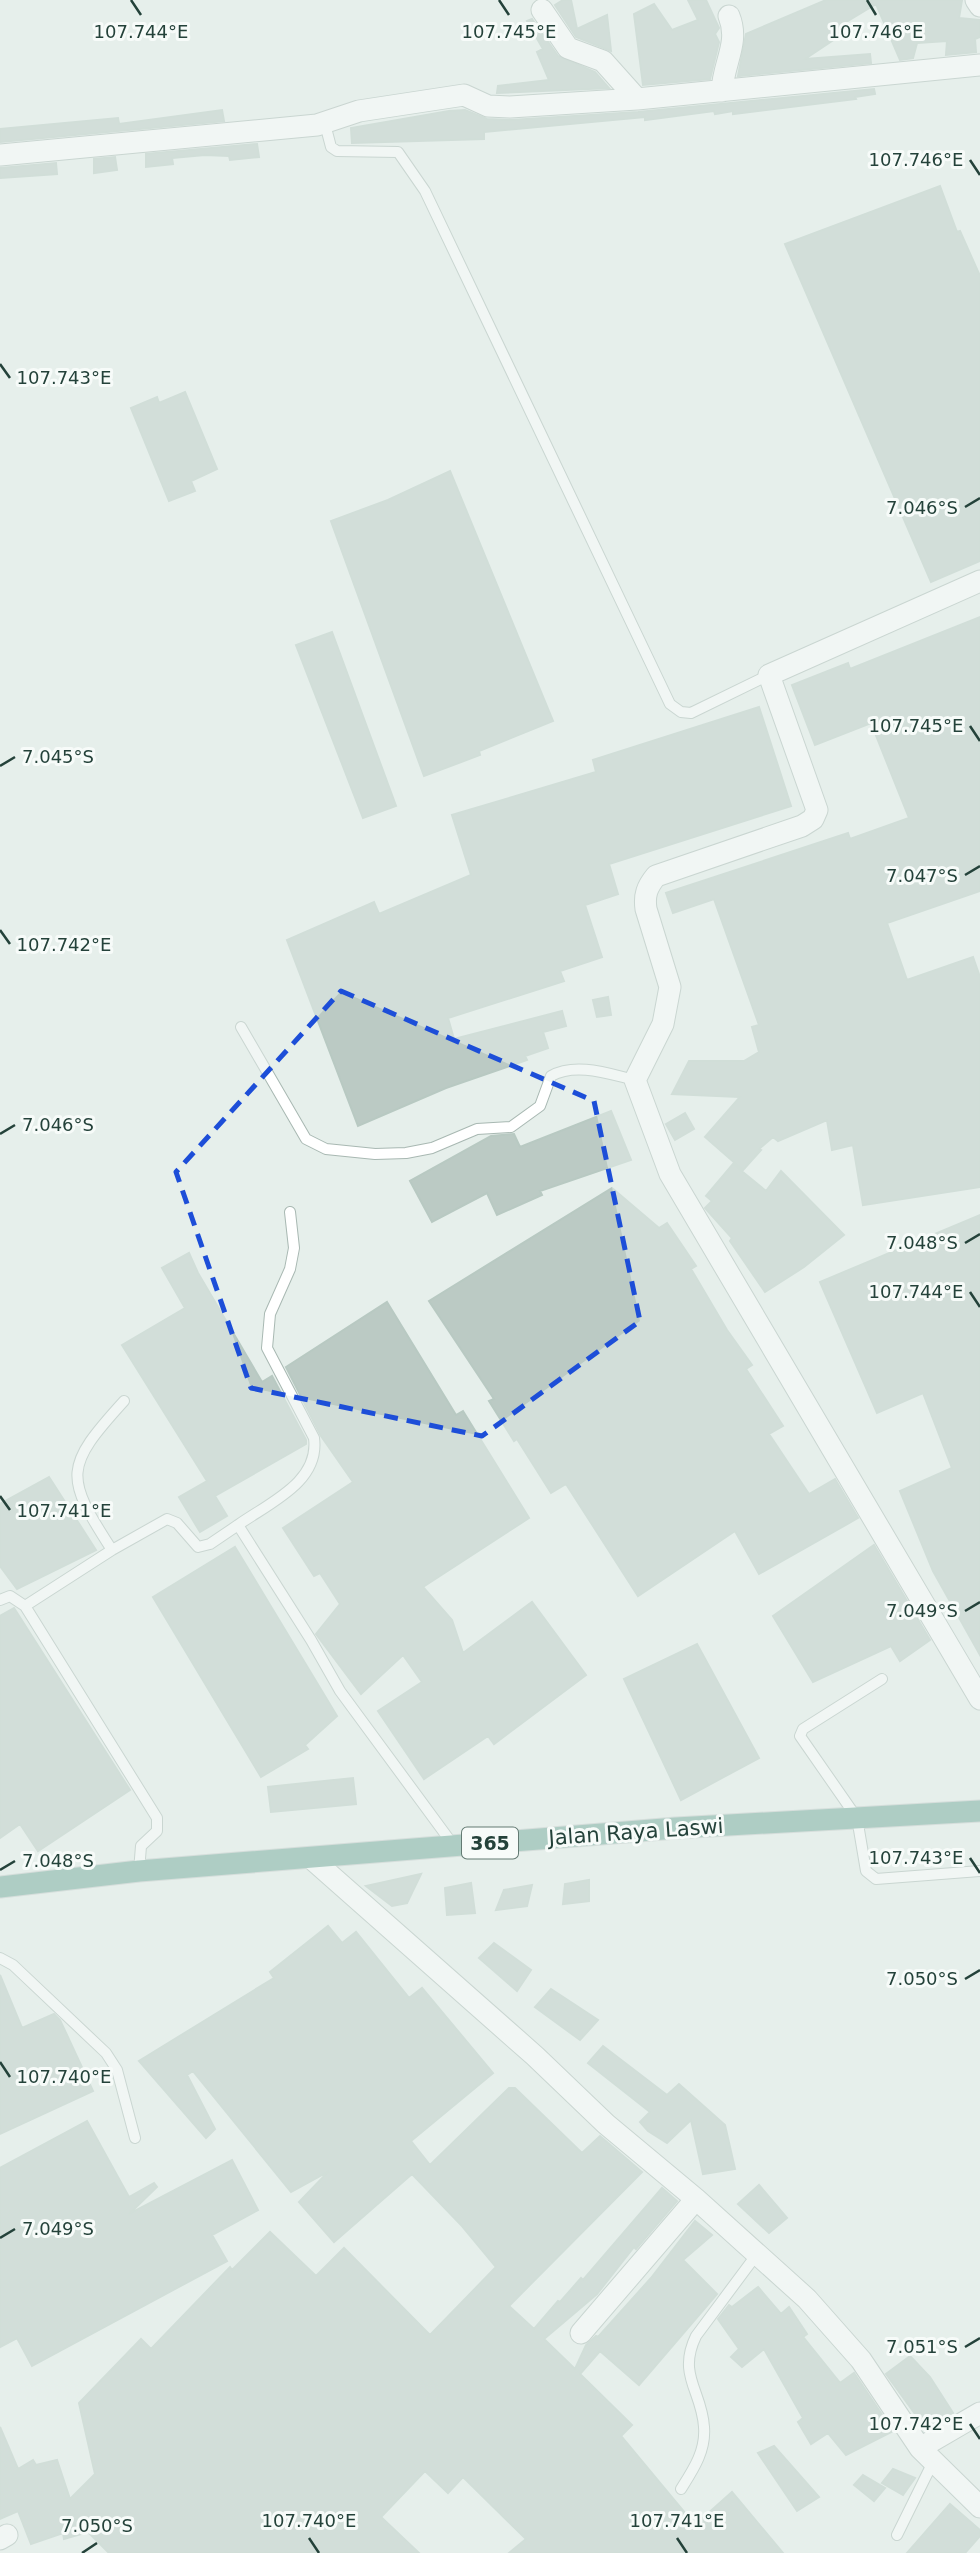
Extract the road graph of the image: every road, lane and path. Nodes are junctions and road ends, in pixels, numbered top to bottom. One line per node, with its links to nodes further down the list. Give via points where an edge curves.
1 (976, 0): 2 (street)
2 (980, 6)
3 (542, 10): 7 (street, via 568,48 603,61)
4 (729, 16): 6 (street, via 735,39 725,62)
5 (980, 65): 6 (street)
6 (722, 91): 7 (street)
7 (637, 99): 8 (street, via 495,108 464,95 359,111)
8 (325, 124): 9 (street); 11 (lane, via 331,147 337,151 398,152 425,191 670,704 691,713)
9 (0, 155)
10 (980, 581): 11 (street)
11 (769, 675): 13 (street, via 817,810 802,826 656,876 649,885 644,896 646,909 670,987 663,1024)
12 (241, 1027): 13 (lane, via 306,1139 326,1149 406,1153 432,1148 477,1129 511,1127 540,1106 551,1076 559,1072 587,1070)
13 (635, 1080): 21 (street, via 670,1174)
14 (290, 1212): 16 (lane, via 294,1248 270,1314 267,1348 314,1438 313,1464 304,1478)
15 (124, 1401): 17 (lane, via 87,1446 77,1468 79,1496)
16 (237, 1525): 17 (lane, via 198,1547 177,1523 167,1519); 24 (lane, via 340,1691)
17 (112, 1550): 19 (lane)
18 (0, 1600): 19 (lane, via 10,1597)
19 (25, 1605): 26 (lane, via 157,1818 157,1831 141,1846)
20 (882, 1679): 23 (lane, via 803,1729 800,1736)
21 (980, 1699)
22 (980, 1811): 23 (main road, Jalan Raya Laswi / 365)
23 (857, 1818): 24 (main road, Jalan Raya Laswi / 365); 27 (lane, via 862,1862 876,1879)
24 (454, 1846): 25 (main road, Jalan Raya Laswi / 365)
25 (312, 1859): 26 (main road, Jalan Raya Laswi / 365); 31 (street, via 606,2124)
26 (139, 1871): 28 (main road, Jalan Raya Laswi / 365)
27 (980, 1871)
28 (0, 1887)
29 (0, 1958): 30 (lane, via 106,2053 117,2070)
30 (135, 2138)
31 (696, 2199): 32 (street); 33 (street)
32 (757, 2254): 35 (street, via 807,2299 861,2360); 36 (lane, via 689,2351 690,2381 704,2437 696,2467)
33 (581, 2333)
34 (980, 2413): 35 (street)
35 (927, 2455): 37 (street); 38 (lane)
36 (681, 2489)
37 (980, 2507)
38 (897, 2535)

